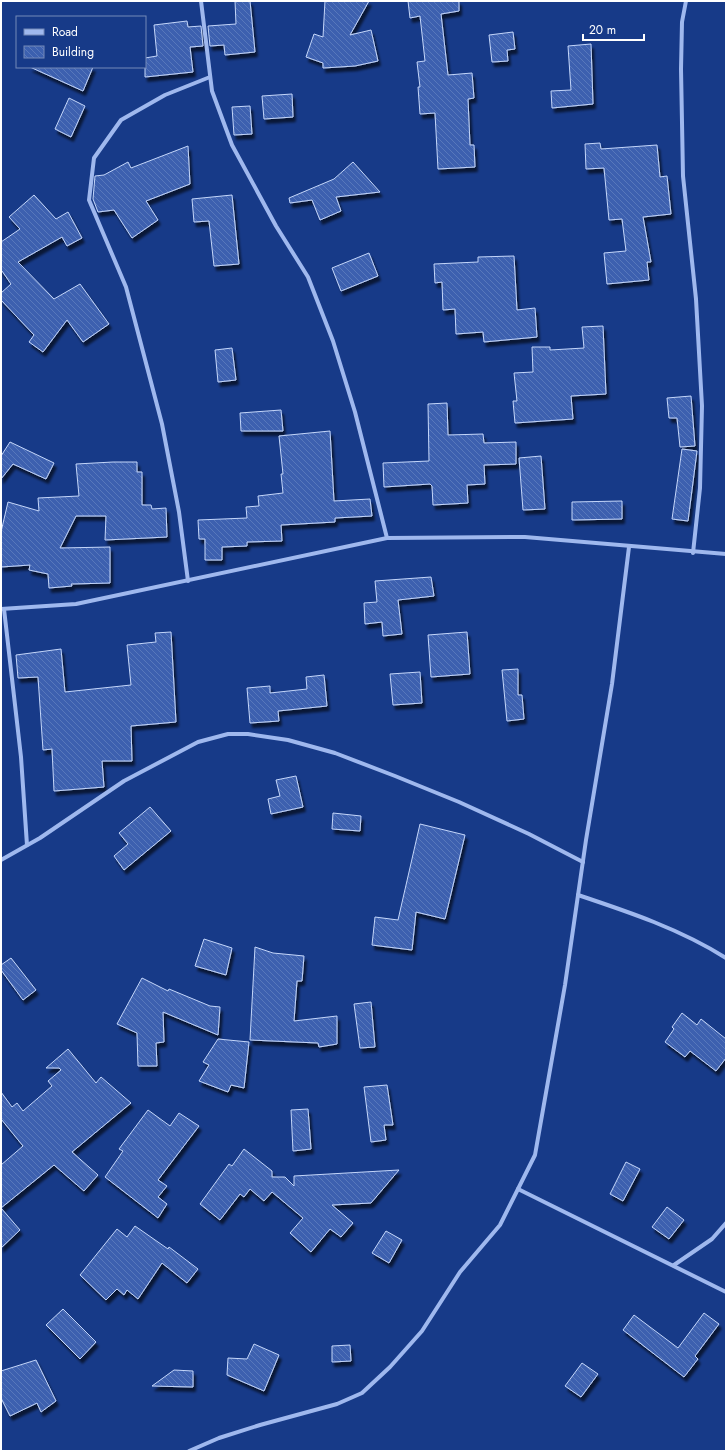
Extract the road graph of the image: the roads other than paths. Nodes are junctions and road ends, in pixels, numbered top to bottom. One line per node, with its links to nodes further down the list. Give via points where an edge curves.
1 (201, 1): 3 (street)
2 (686, 1): 6 (street, via 682,22 681,61 683,176 696,299 702,406 700,488)
3 (210, 77): 4 (street, via 212,91 232,145 276,226 308,277 355,412); 8 (street, via 165,95 121,120 94,158 89,200 126,287 160,417 179,512)
4 (387, 538): 5 (street, via 525,537); 8 (street)
5 (629, 547): 6 (street); 12 (street, via 612,684)
6 (693, 553): 7 (street)
7 (726, 554)
8 (188, 581): 9 (street, via 76,604)
9 (3, 609): 10 (street, via 21,757)
10 (27, 845): 11 (street); 12 (street, via 124,781 198,742 228,734 248,734 288,740 335,753 459,802)
11 (1, 860)
12 (583, 862): 13 (street)
13 (578, 895): 14 (street, via 642,916); 15 (street, via 535,1155)
14 (726, 958)
15 (518, 1189): 17 (street); 19 (street, via 500,1225 460,1272 422,1331 390,1367 362,1393 337,1404 246,1429)
16 (726, 1223): 17 (street, via 712,1239)
17 (674, 1265): 18 (street)
18 (726, 1292)
19 (189, 1451)

